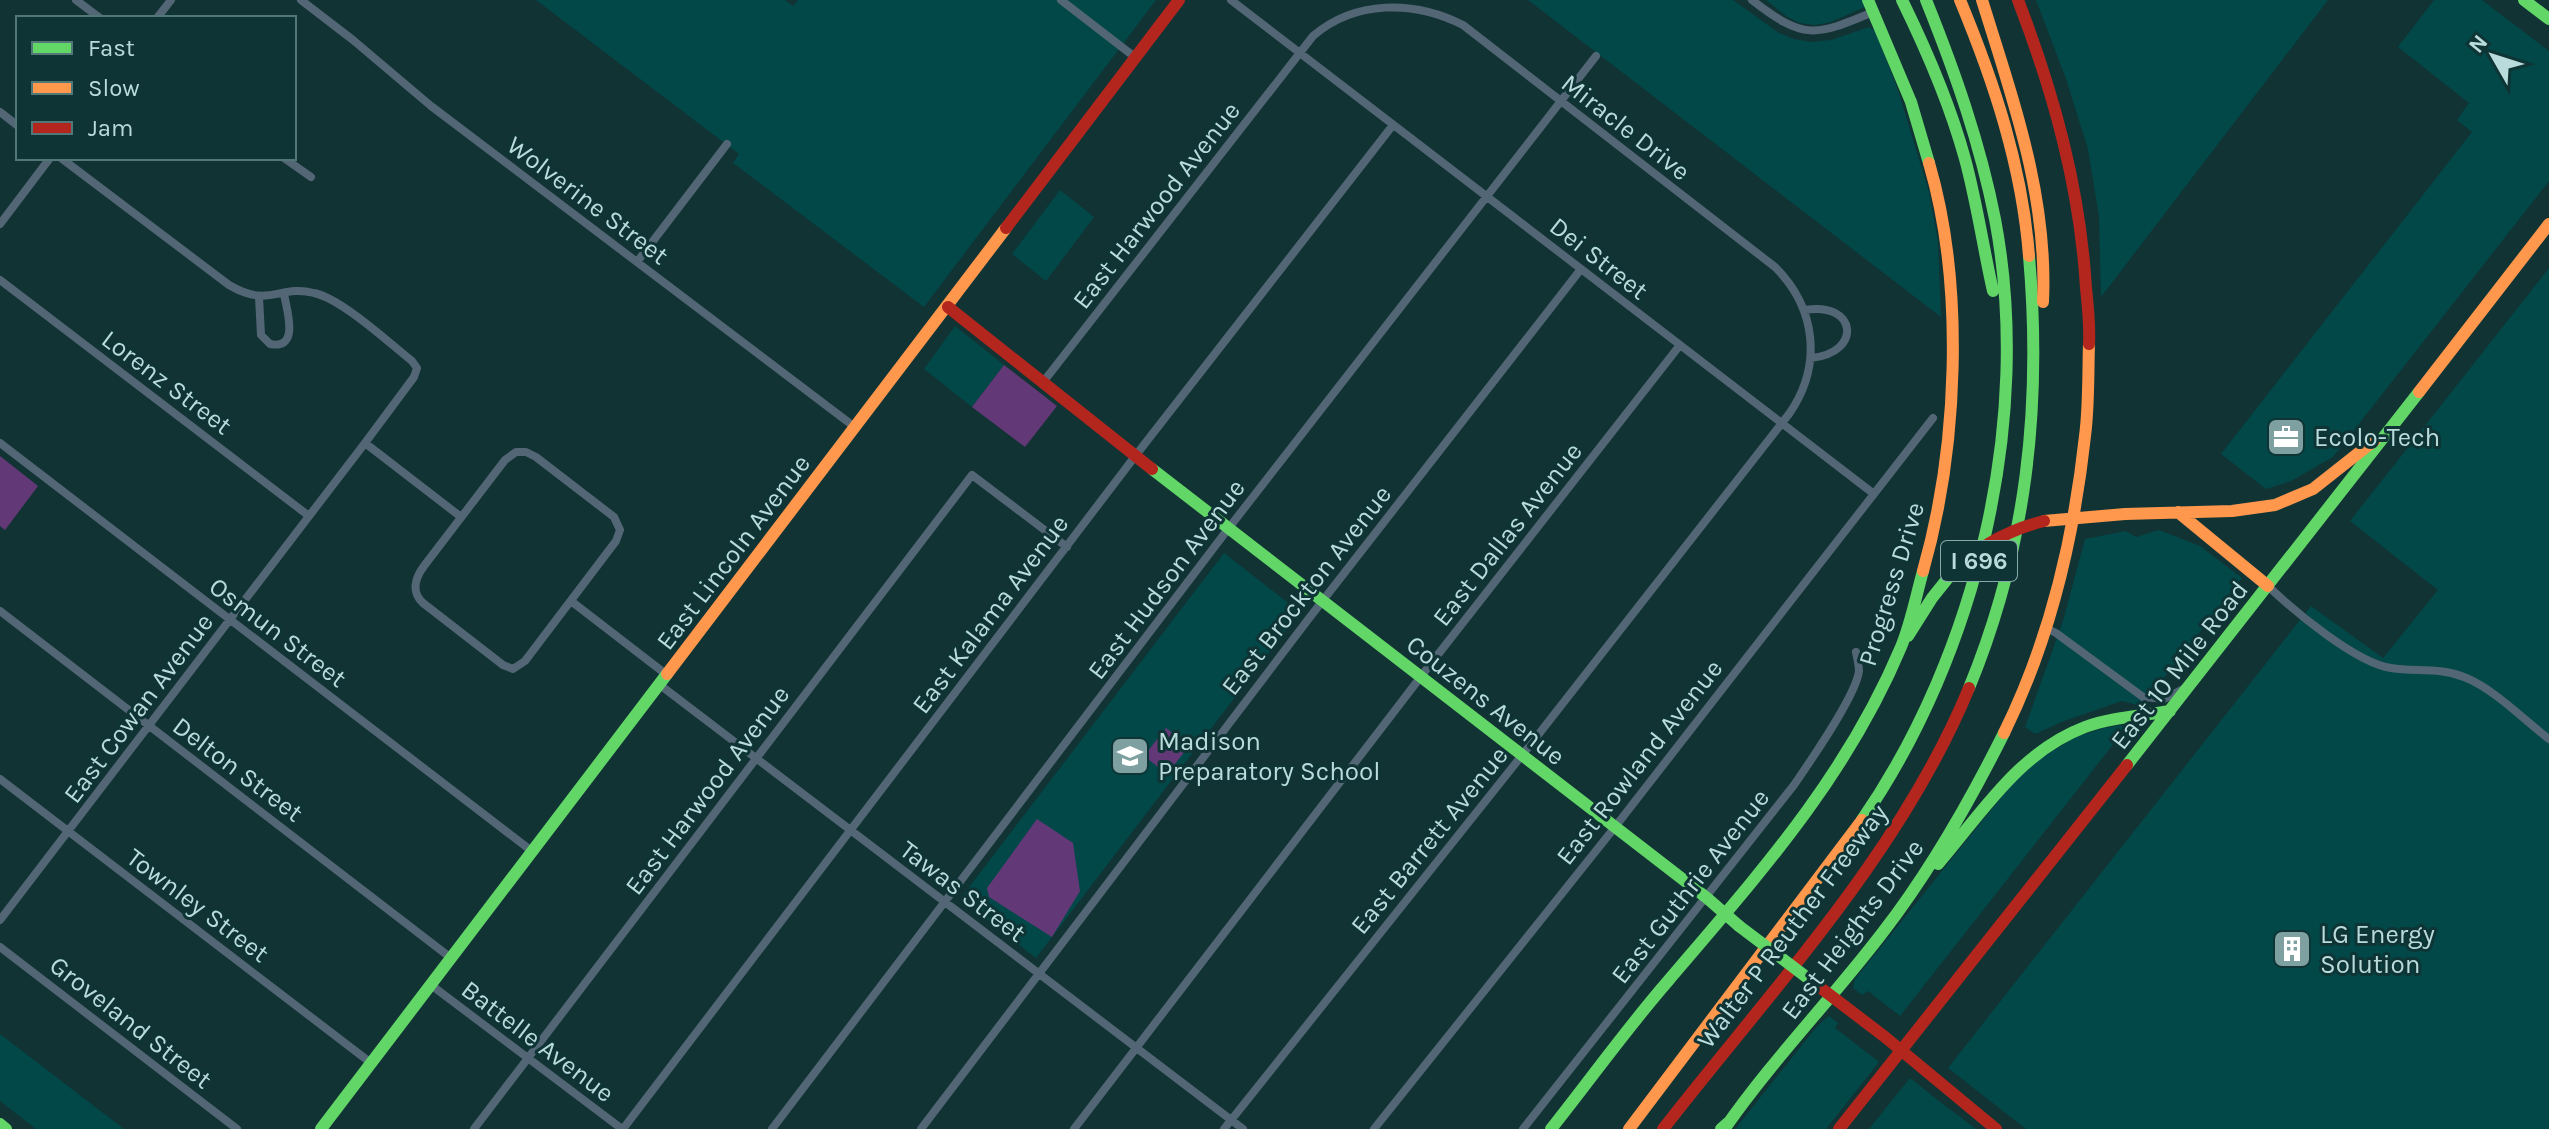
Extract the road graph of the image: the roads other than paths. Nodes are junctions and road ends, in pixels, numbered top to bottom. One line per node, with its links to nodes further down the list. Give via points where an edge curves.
1 (76, 0): 17 (street)
2 (171, 0): 18 (street)
3 (301, 0): 35 (street, Wolverine Street)
4 (1061, 0): 22 (street)
5 (1179, 0): 22 (main road, East Lincoln Avenue)
6 (1231, 0): 20 (street, Dei Street)
7 (1403, 0): 15 (street, Miracle Drive); 23 (street, Miracle Drive, via 1452,18)
8 (1752, 0): 16 (street, via 1784,24 1811,32 1836,28)
9 (1902, 0): 42 (main road, via 1941,85 1960,143)
10 (1926, 0): 42 (main road, Walter P Reuther Freeway / I 696, via 1977,142 1996,234)
11 (1960, 0): 44 (main road, Walter P Reuther Freeway / I 696, via 1983,53 2013,152 2032,266)
12 (1982, 0): 44 (main road, via 2038,207 2046,277)
13 (2018, 0): 58 (main road, East Heights Drive, via 2065,143 2085,261 2089,390)
14 (2524, 0): 19 (main road)
15 (1354, 4): 20 (street, Miracle Drive, via 1325,24)
16 (1870, 6): 67 (main road, Progress Drive, via 1910,101 1931,170 1952,322 1946,460 1929,551)
17 (97, 16)
18 (159, 16)
19 (2549, 19)
20 (1300, 53): 26 (street, Dei Street); 46 (street, East Harwood Avenue)
21 (1596, 56): 23 (street, East Hudson Avenue)
22 (1136, 58): 40 (main road, East Lincoln Avenue)
23 (1561, 101): 32 (street, East Hudson Avenue); 41 (street, Miracle Drive, via 1775,267)
24 (0, 112): 25 (street)
25 (16, 124)
26 (1393, 125): 32 (street, Dei Street); 53 (street, East Kalama Avenue)
27 (727, 144): 35 (street)
28 (48, 160): 33 (street)
29 (64, 160): 39 (street, via 229,285)
30 (287, 160): 31 (street)
31 (311, 177)
32 (1487, 197): 36 (street, Dei Street); 59 (street, East Hudson Avenue)
33 (0, 224)
34 (2549, 224): 49 (main road, East 10 Mile Road)
35 (637, 262): 50 (street, Wolverine Street)
36 (1581, 269): 43 (street, Dei Street); 63 (street, East Brockton Avenue)
37 (0, 280): 56 (street, Lorenz Street)
38 (284, 294): 39 (street); 39 (street, via 290,331 279,345 261,335); 52 (street, via 306,291 328,298 415,364 414,377)
39 (259, 297)
40 (948, 307): 46 (main road, Couzens Avenue); 50 (main road, East Lincoln Avenue)
41 (1805, 310): 45 (street, Miracle Drive); 45 (street, via 1833,311 1847,326 1839,349)
42 (2004, 317): 112 (main road, Walter P Reuther Freeway / I 696, via 2005,395 1989,523 1938,683 1860,825)
43 (1680, 345): 48 (street, Dei Street); 69 (street, East Dallas Avenue)
44 (2037, 351): 113 (main road, Walter P Reuther Freeway / I 696, via 2032,449 2018,540 1990,638 1956,720 1877,857)
45 (1811, 358): 48 (street, Miracle Drive, via 1803,391)
46 (1044, 381): 53 (main road, Couzens Avenue)
47 (1933, 418): 54 (street, East Rowland Avenue)
48 (1782, 423): 54 (street, Dei Street); 75 (street, East Barrett Avenue)
49 (2392, 425): 55 (main road, via 2333,476 2290,500 2239,512); 61 (main road, East 10 Mile Road)
50 (856, 428): 70 (main road, East Lincoln Avenue)
51 (0, 443): 65 (street, Osmun Street)
52 (365, 443): 56 (street, East Cowan Avenue); 57 (street)
53 (1136, 455): 59 (main road, Couzens Avenue); 60 (street, East Kalama Avenue)
54 (1874, 494): 78 (street, East Rowland Avenue)
55 (2177, 512): 58 (main road); 61 (main road)
56 (309, 516): 65 (street, East Cowan Avenue)
57 (461, 517): 62 (street, via 417,576 416,593 477,646 506,667 517,668); 62 (street, via 516,452 531,453 561,475 620,527 616,541)
58 (2074, 517): 66 (main road, East Heights Drive); 67 (main road, bridge, via 2016,529 1972,553 1932,598)
59 (1228, 529): 63 (main road, Couzens Avenue); 84 (street, East Hudson Avenue)
60 (1067, 547): 76 (street, East Harwood Avenue, via 972,475); 79 (street, East Kalama Avenue)
61 (2268, 586): 71 (main road, East 10 Mile Road); 74 (street, via 2367,661 2466,677)
62 (571, 601): 70 (street, Tawas Street)
63 (1322, 601): 69 (main road, Couzens Avenue); 89 (street, East Brockton Avenue)
64 (0, 611): 73 (street, Delton Street)
65 (230, 620): 73 (street, East Cowan Avenue); 81 (street, Osmun Street)
66 (2046, 628): 71 (street, via 2149,699 2164,699); 82 (main road, East Heights Drive, via 1997,751)
67 (1902, 645): 85 (main road, Progress Drive, via 1844,760)
68 (1856, 652): 83 (street, East Guthrie Avenue, via 1857,678 1824,739)
69 (1421, 677): 75 (main road, Couzens Avenue); 92 (street, East Dallas Avenue)
70 (663, 680): 76 (street, Tawas Street); 81 (main road, East Lincoln Avenue)
71 (2190, 685): 72 (main road, East 10 Mile Road)
72 (2170, 711): 82 (main road, via 2084,727 2040,750); 93 (main road, East 10 Mile Road)
73 (149, 726): 80 (street, East Cowan Avenue); 88 (street, Delton Street)
74 (2549, 739)
75 (1522, 756): 78 (main road, Couzens Avenue); 96 (street, East Barrett Avenue)
76 (756, 758): 79 (street, Tawas Street); 94 (street, East Harwood Avenue)
77 (0, 779): 80 (street, Townley Street)
78 (1615, 827): 83 (main road, Couzens Avenue); 109 (street, East Rowland Avenue)
79 (851, 830): 84 (street, Tawas Street); 103 (street, East Kalama Avenue)
80 (68, 832): 86 (street, East Cowan Avenue); 95 (street, Townley Street)
81 (533, 852): 88 (main road, East Lincoln Avenue)
82 (1915, 890): 91 (main road, East Heights Drive)
83 (1707, 898): 85 (main road, Couzens Avenue); 110 (street, East Guthrie Avenue)
84 (945, 902): 89 (street, Tawas Street); 104 (street, East Hudson Avenue)
85 (1726, 913): 91 (main road, Couzens Avenue, bridge); 111 (main road, Progress Drive)
86 (0, 920)
87 (0, 947): 100 (street, Groveland Street)
88 (451, 958): 90 (main road, East Lincoln Avenue)
89 (1039, 974): 92 (street, Tawas Street); 105 (street, East Brockton Avenue)
90 (431, 985): 94 (street, Battelle Avenue); 95 (main road, East Lincoln Avenue)
91 (1831, 995): 93 (main road, Couzens Avenue); 98 (main road, East Heights Drive)
92 (1137, 1049): 96 (street, Tawas Street); 106 (street, East Dallas Avenue)
93 (1901, 1050): 114 (main road, East 10 Mile Road); 115 (main road, Couzens Avenue)
94 (528, 1058): 102 (street, East Harwood Avenue); 103 (street, Battelle Avenue)
95 (371, 1063): 101 (main road, East Lincoln Avenue)
96 (1231, 1120): 107 (street, East Barrett Avenue); 108 (street, Tawas Street)
97 (0, 1124): 99 (main road)
98 (1725, 1126)
99 (6, 1129)
100 (237, 1129)
101 (321, 1129)
102 (474, 1129)
103 (622, 1129)
104 (772, 1129)
105 (921, 1129)
106 (1074, 1129)
107 (1224, 1129)
108 (1243, 1129)
109 (1374, 1129)
110 (1523, 1129)
111 (1551, 1129)
112 (1629, 1129)
113 (1663, 1129)
114 (1839, 1129)
115 (1996, 1129)

